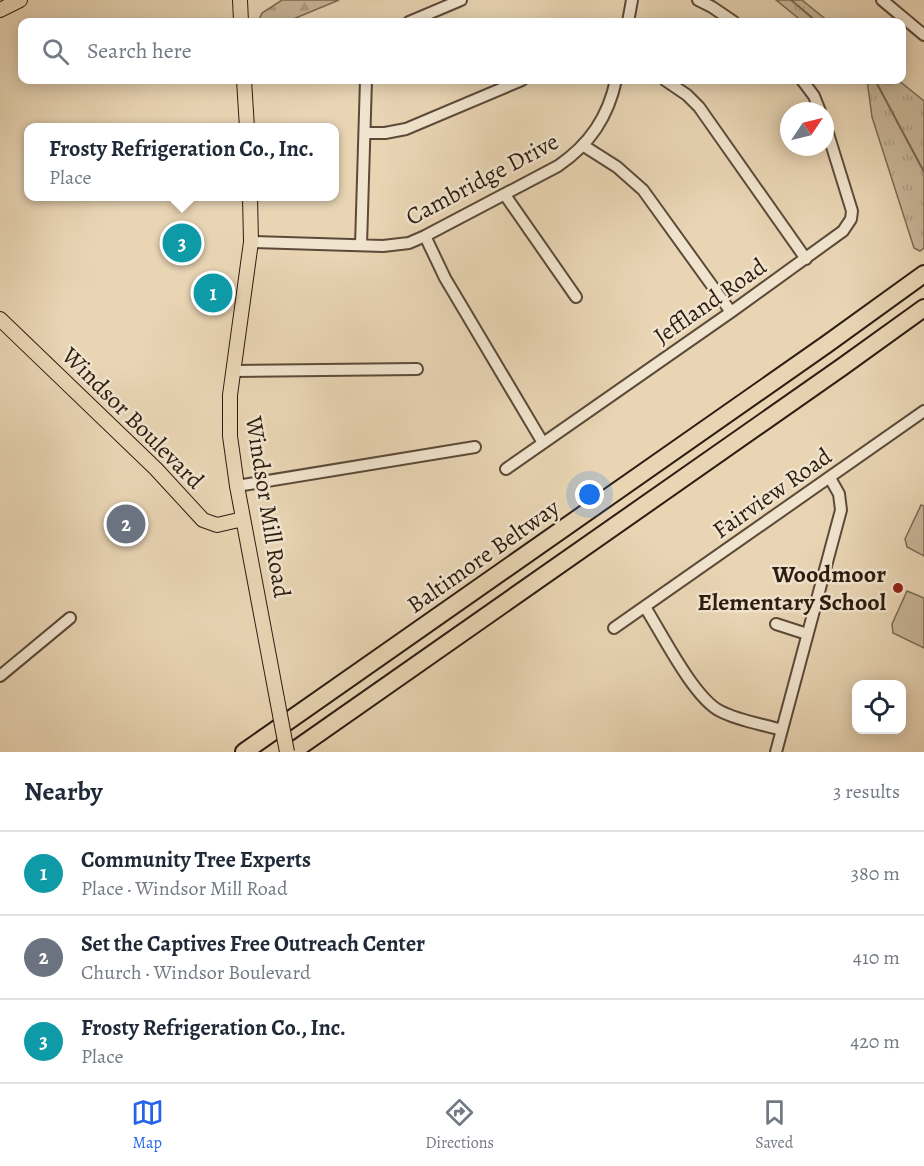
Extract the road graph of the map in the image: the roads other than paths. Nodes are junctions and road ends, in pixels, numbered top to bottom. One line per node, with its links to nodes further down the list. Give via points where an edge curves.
1 (21, 0): 7 (main road)
2 (240, 0): 8 (main road)
3 (461, 0): 9 (street)
4 (632, 0): 10 (street)
5 (698, 0): 11 (street)
6 (882, 0): 12 (street)
7 (0, 10)
8 (241, 18)
9 (418, 18)
10 (629, 18)
11 (728, 18)
12 (904, 18)
13 (906, 19): 14 (street)
14 (924, 34)
15 (244, 84): 22 (main road)
16 (366, 84): 23 (street)
17 (512, 84): 23 (street, via 405,129)
18 (615, 84): 24 (street, Cambridge Drive, via 609,108)
19 (671, 84): 31 (street, via 699,107)
20 (807, 84): 21 (street)
21 (816, 102)
22 (247, 123)
23 (365, 133): 30 (street)
24 (584, 146): 26 (street, Cambridge Drive, via 558,166); 35 (street, via 643,190)
25 (834, 153): 31 (street, Jeffland Road, via 852,210 851,219 843,231)
26 (505, 195): 28 (street, Cambridge Drive); 33 (street)
27 (250, 201): 29 (main road, Windsor Mill Road)
28 (425, 236): 30 (street, Cambridge Drive, via 397,245); 40 (street, via 445,279)
29 (251, 242): 30 (street, Cambridge Drive); 38 (main road, Windsor Mill Road)
30 (361, 245)
31 (806, 259): 35 (street, Jeffland Road)
32 (924, 274): 53 (highway, Baltimore Beltway)
33 (576, 297)
34 (924, 308): 55 (highway)
35 (731, 312): 40 (street, Jeffland Road)
36 (0, 320): 45 (main road, Windsor Boulevard, via 156,469 203,520 218,525)
37 (417, 369): 38 (street)
38 (234, 371): 44 (main road, Windsor Mill Road, via 229,412)
39 (924, 411): 43 (street, Fairview Road)
40 (543, 443): 42 (street, Jeffland Road)
41 (475, 447): 44 (street)
42 (506, 469)
43 (831, 478): 46 (street, Fairview Road); 50 (street, via 841,510)
44 (237, 486): 45 (main road, Windsor Mill Road)
45 (243, 519): 54 (main road, Windsor Mill Road, bridge)
46 (645, 607): 49 (street, Fairview Road); 52 (street, via 704,699 731,716)
47 (70, 618): 51 (street)
48 (776, 624): 50 (street)
49 (614, 628)
50 (807, 634): 52 (street)
51 (0, 676)
52 (782, 730): 56 (street)
53 (244, 752)
54 (287, 752)
55 (292, 752)
56 (776, 752)

